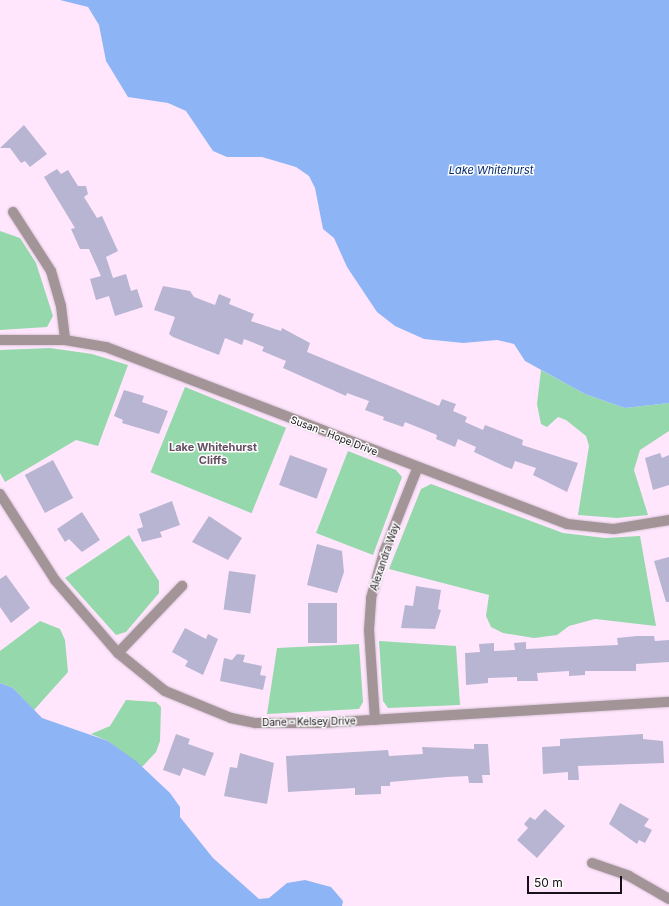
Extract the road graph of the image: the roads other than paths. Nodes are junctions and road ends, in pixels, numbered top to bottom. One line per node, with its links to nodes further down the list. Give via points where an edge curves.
1 (13, 212): 3 (street, via 51,271 61,306)
2 (0, 340): 3 (street, Susan - Hope Drive)
3 (65, 340): 4 (street, Susan - Hope Drive, via 118,351)
4 (417, 469): 6 (street, Susan - Hope Drive, via 567,524 614,529); 10 (street, Alexandra Way, via 384,552 371,598 369,630)
5 (0, 494): 8 (street, Dane - Kelsey Drive, via 55,580)
6 (669, 520)
7 (182, 586): 8 (street)
8 (118, 653): 10 (street, Dane - Kelsey Drive, via 172,694 231,718 281,724)
9 (669, 702): 10 (street, Dane - Kelsey Drive)
10 (375, 720)
11 (592, 863): 12 (street, via 629,876)
12 (669, 899)

